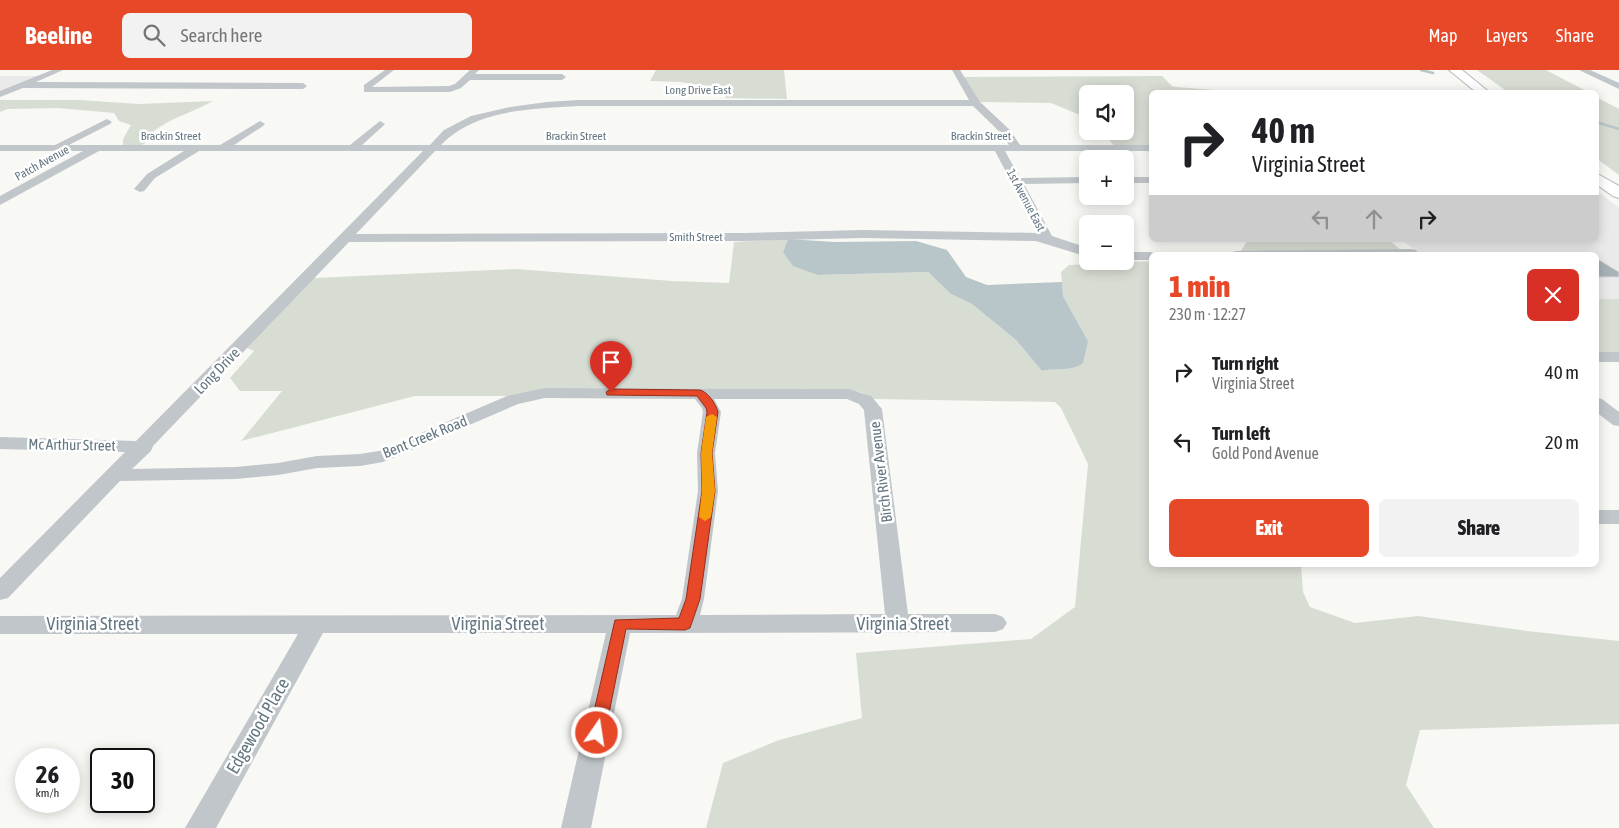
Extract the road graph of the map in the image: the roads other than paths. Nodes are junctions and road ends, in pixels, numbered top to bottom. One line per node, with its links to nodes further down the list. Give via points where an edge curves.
1 (59, 70): 9 (street)
2 (390, 70): 7 (street, via 367,90 440,90 458,86)
3 (475, 70): 7 (street)
4 (956, 70): 14 (street, 1st Avenue East)
5 (1455, 70): 12 (main road)
6 (1583, 70): 11 (street)
7 (467, 77): 8 (street)
8 (560, 81): 15 (street)
9 (22, 84): 10 (street); 13 (street)
10 (302, 86)
11 (1619, 86)
12 (1480, 90)
13 (0, 94)
14 (975, 103): 15 (street, Long Drive East, via 598,102); 24 (street, 1st Avenue East, via 1006,132)
15 (542, 106): 23 (street, Long Drive East, via 469,120 452,128)
16 (107, 122): 20 (street)
17 (260, 124): 22 (street)
18 (380, 124): 27 (street)
19 (0, 148): 20 (street, Brackin Street)
20 (56, 148): 21 (street, Brackin Street)
21 (96, 148): 26 (street, Brackin Street); 36 (street, Patch Avenue)
22 (222, 148): 26 (street, Brackin Street); 27 (street, Brackin Street)
23 (432, 148): 27 (street, Brackin Street); 28 (street, Brackin Street); 37 (street, Long Drive)
24 (1017, 148): 25 (street, Brackin Street); 28 (street, Brackin Street)
25 (1149, 148)
26 (195, 149): 34 (street, via 151,176)
27 (351, 149)
28 (999, 149): 33 (street, 1st Avenue East)
29 (1599, 179): 35 (main road)
30 (1079, 180): 33 (street)
31 (1134, 180): 32 (street)
32 (1149, 180)
33 (1016, 181): 38 (street, 1st Avenue East)
34 (140, 189)
35 (1619, 193)
36 (0, 201)
37 (345, 238): 38 (street, Smith Street, via 891,234 1036,237); 50 (street, Long Drive)
38 (1046, 240): 40 (street, 1st Avenue East)
39 (1397, 242): 41 (street)
40 (1079, 250)
41 (1410, 252)
42 (1134, 256): 43 (street)
43 (1149, 256)
44 (1599, 357): 45 (street)
45 (1619, 357)
46 (700, 393): 51 (street, Bent Creek Road, via 545,393 513,400 383,456 236,473); 58 (street, via 712,412 706,453 708,491 693,599); 59 (street, Birch River Avenue, via 844,393 858,396 871,404)
47 (1599, 405): 48 (street)
48 (1619, 421)
49 (0, 443): 50 (street, Mc Arthur Street)
50 (144, 446): 51 (street, Long Drive)
51 (116, 475): 54 (street, Long Drive)
52 (1599, 517): 53 (street)
53 (1619, 517)
54 (0, 592)
55 (995, 623): 59 (street, Virginia Street)
56 (316, 624): 57 (street, Virginia Street); 60 (street, Virginia Street); 61 (street, Edgewood Place)
57 (620, 624): 58 (street, Virginia Street); 62 (street)
58 (685, 624): 59 (street, Virginia Street)
59 (898, 624)
60 (0, 625)
61 (200, 828)
62 (576, 828)

